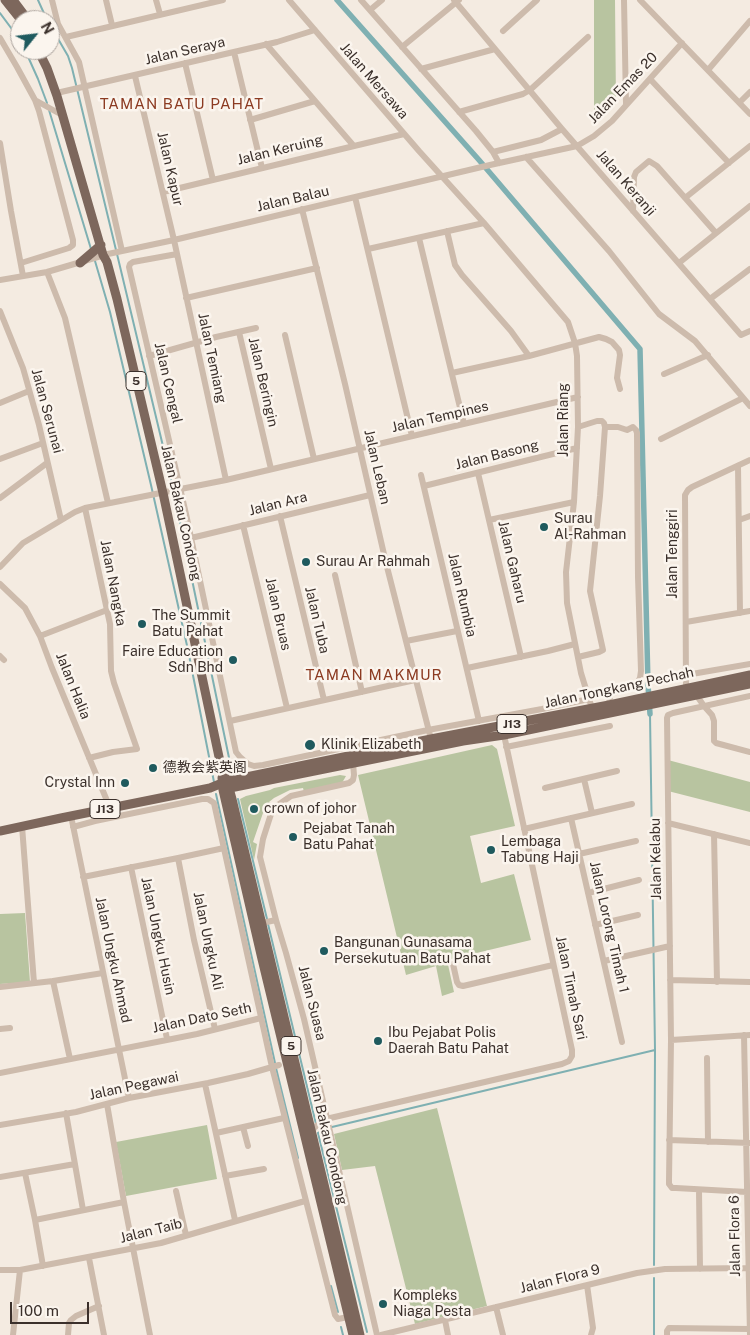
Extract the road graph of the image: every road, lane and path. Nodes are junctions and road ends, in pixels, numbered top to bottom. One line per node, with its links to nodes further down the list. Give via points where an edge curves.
1 (5, 0): 13 (main road)
2 (52, 0): 20 (street, via 58,24)
3 (106, 0): 17 (street)
4 (156, 0): 15 (street)
5 (223, 0): 15 (street)
6 (289, 0): 18 (street, Jalan Mersawa)
7 (361, 0): 14 (street)
8 (382, 0): 14 (street)
9 (537, 0): 19 (street)
10 (624, 0): 42 (street)
11 (640, 0): 23 (street)
12 (456, 1): 25 (street); 26 (street, Jalan Keranji)
13 (13, 10)
14 (370, 10): 25 (street)
15 (160, 14): 17 (street)
16 (750, 21): 32 (street)
17 (112, 25): 20 (street)
18 (315, 30): 24 (street, Jalan Seraya); 48 (street, Jalan Mersawa)
19 (503, 31)
20 (66, 37): 35 (street, via 79,62)
21 (588, 37): 36 (street)
22 (0, 38): 39 (street)
23 (682, 43): 32 (street); 34 (street, Jalan Emas 20)
24 (266, 44): 27 (street, Jalan Seraya); 40 (street)
25 (402, 47): 31 (street)
26 (495, 49): 31 (street); 36 (street, Jalan Keranji)
27 (234, 52): 30 (street, Jalan Seraya); 46 (street)
28 (43, 60): 44 (main road, Jalan Bakau Condong / 5)
29 (50, 60): 37 (main road, Jalan Bakau Condong / 5)
30 (185, 63): 33 (street, Jalan Seraya); 60 (street)
31 (421, 69): 43 (street)
32 (708, 70): 41 (street)
33 (135, 76): 35 (street, Jalan Seraya); 61 (street, Jalan Kapur)
34 (650, 79): 42 (street, Jalan Emas 20); 56 (street)
35 (82, 87): 37 (street, Jalan Seraya); 73 (street)
36 (530, 90): 43 (street); 47 (street, Jalan Keranji)
37 (65, 91): 73 (main road, Jalan Bakau Condong / 5)
38 (750, 92): 41 (street)
39 (37, 101): 44 (street); 75 (street, via 73,245)
40 (315, 102): 46 (street); 50 (street)
41 (740, 102): 45 (street)
42 (626, 104): 51 (street, Jalan Emas 20, via 603,129)
43 (459, 112): 53 (street)
44 (62, 114): 73 (main road, Jalan Bakau Condong / 5)
45 (750, 114)
46 (250, 120): 57 (street)
47 (562, 129): 51 (street, Jalan Keranji); 53 (street, via 541,140)
48 (404, 134): 50 (street, Jalan Keruing); 59 (street, Jalan Mersawa)
49 (0, 143): 58 (street)
50 (353, 146): 57 (street, Jalan Keruing)
51 (577, 146): 54 (street, Jalan Balau); 66 (street, Jalan Keranji)
52 (750, 146): 56 (street)
53 (492, 152): 55 (street)
54 (526, 157): 55 (street, Jalan Balau); 92 (street, via 609,251 659,314)
55 (499, 163): 59 (street, Jalan Balau)
56 (729, 163): 63 (street)
57 (262, 168): 60 (street, Jalan Keruing)
58 (2, 170): 75 (street)
59 (443, 176): 62 (street, Jalan Balau); 67 (street, Jalan Riang)
60 (213, 180): 61 (street, Jalan Keruing)
61 (162, 192): 71 (street, Jalan Kapur)
62 (356, 197): 65 (street, Jalan Balau); 72 (street)
63 (685, 198): 66 (street, via 649,161 634,177); 69 (street)
64 (750, 206): 69 (street)
65 (302, 209): 71 (street, Jalan Balau); 78 (street, Jalan Leban)
66 (633, 211): 77 (street, Jalan Keranji)
67 (484, 223): 68 (street); 91 (street, Jalan Riang, via 568,322)
68 (447, 231): 70 (street); 94 (street, via 458,269 511,330)
69 (716, 233): 77 (street)
70 (420, 238): 72 (street); 95 (street)
71 (174, 240): 73 (street, Jalan Balau); 74 (street, Jalan Temiang)
72 (368, 249): 106 (street)
73 (108, 253): 76 (main road); 121 (main road, Jalan Bakau Condong / 5)
74 (177, 254): 83 (street, Jalan Temiang); 93 (street, Jalan Cengal, via 133,262 129,267)
75 (21, 263): 81 (street)
76 (80, 263): 80 (street)
77 (679, 263): 84 (street, Jalan Keranji)
78 (317, 268): 83 (street); 109 (street, Jalan Leban)
79 (750, 269): 84 (street)
80 (46, 272): 81 (street); 125 (street, via 65,318)
81 (23, 276): 82 (street)
82 (0, 280)
83 (186, 298): 90 (street, Jalan Temiang)
84 (710, 299): 87 (street, Jalan Keranji, via 741,335)
85 (0, 311): 98 (street, Jalan Serunai)
86 (256, 328): 88 (street)
87 (750, 331)
88 (239, 332): 90 (street, Jalan Beringin); 116 (street, Jalan Beringin)
89 (285, 336): 112 (street)
90 (196, 342): 93 (street, Jalan Beringin); 119 (street, Jalan Temiang)
91 (575, 343): 94 (street); 97 (street, via 599,338 612,342 619,350 617,374); 99 (street, Jalan Riang)
92 (708, 355): 96 (street); 100 (street)
93 (149, 356): 121 (street, Jalan Cengal)
94 (528, 356): 95 (street)
95 (452, 373): 103 (street)
96 (664, 374)
97 (620, 389)
98 (29, 391): 101 (street); 108 (street, Jalan Serunai)
99 (578, 397): 103 (street, Jalan Tempines); 104 (street, Jalan Riang)
100 (743, 398): 102 (street); 107 (street)
101 (0, 402)
102 (750, 406)
103 (464, 424): 106 (street, Jalan Tempines)
104 (578, 427): 105 (street, via 602,421); 110 (street, Jalan Riang)
105 (605, 427): 146 (street, via 590,591 603,650); 160 (street, via 627,430 633,427 637,433 641,671 636,685 610,696)
106 (412, 436): 109 (street, Jalan Tempines)
107 (662, 439)
108 (42, 443): 111 (street); 114 (street, Jalan Serunai)
109 (360, 448): 112 (street, Jalan Tempines); 122 (street, Jalan Leban)
110 (577, 448): 117 (street, Jalan Basong); 124 (street, Jalan Riang)
111 (0, 459)
112 (314, 459): 116 (street, Jalan Tempines)
113 (750, 460): 115 (street, Jalan Tenggiri)
114 (47, 463): 123 (street); 129 (street, Jalan Serunai)
115 (738, 466): 131 (street); 140 (street, Jalan Tenggiri, via 692,487 686,495)
116 (271, 469): 119 (street, Jalan Tempines)
117 (478, 473): 120 (street, Jalan Basong); 130 (street, Jalan Gaharu)
118 (421, 475): 120 (street, Jalan Rumbia)
119 (226, 480): 121 (street, Jalan Tempines)
120 (424, 486): 141 (street, Jalan Rumbia)
121 (172, 491): 125 (street, Jalan Tempines); 133 (street, Jalan Cengal); 180 (main road, Jalan Bakau Condong / 5)
122 (370, 495): 127 (street, Jalan Ara); 143 (street, Jalan Leban)
123 (0, 498)
124 (574, 502): 130 (street); 144 (street, Jalan Riang, via 566,572 567,603)
125 (108, 503): 126 (street, Jalan Tempines)
126 (85, 508): 129 (street, Jalan Tempines); 137 (street, Jalan Nangka)
127 (280, 516): 132 (street, Jalan Ara); 158 (street, Jalan Tuba)
128 (750, 516): 131 (street)
129 (61, 520): 134 (street, Jalan Tempines, via 23,543)
130 (489, 520): 145 (street, Jalan Gaharu)
131 (739, 520): 139 (street)
132 (244, 525): 133 (street, Jalan Ara); 162 (street, Jalan Bruas)
133 (191, 538): 164 (street, Jalan Cengal)
134 (0, 567)
135 (334, 575): 154 (street)
136 (0, 584): 142 (street, Jalan Halia, via 25,608)
137 (107, 610): 142 (street); 175 (street, Jalan Nangka, via 111,671 137,749)
138 (750, 610): 139 (street)
139 (740, 613): 140 (street)
140 (686, 622): 149 (street, Jalan Tenggiri)
141 (458, 631): 143 (street); 148 (street, Jalan Rumbia)
142 (40, 636): 175 (street, Jalan Halia)
143 (406, 641): 151 (street, Jalan Leban)
144 (576, 644): 145 (street); 146 (street, Jalan Riang)
145 (521, 657): 148 (street)
146 (578, 657): 159 (street, Jalan Riang)
147 (750, 664): 149 (street)
148 (467, 668): 165 (street, Jalan Rumbia)
149 (686, 674): 153 (street, Jalan Tenggiri)
150 (750, 675): 153 (main road, Jalan Tongkang Pechah / J13)
151 (415, 680): 154 (street); 168 (street, Jalan Leban)
152 (750, 684): 155 (main road, Jalan Tongkang Pechah / J13)
153 (686, 688): 157 (main road, Jalan Tongkang Pechah / J13)
154 (362, 692): 158 (street)
155 (697, 696): 157 (main road, Jalan Tongkang Pechah / J13); 161 (street)
156 (750, 696): 161 (street)
157 (666, 697): 160 (main road, Jalan Tongkang Pechah / J13); 163 (main road, Jalan Tongkang Pechah / J13)
158 (324, 700): 162 (street)
159 (590, 703): 160 (main road, Jalan Tongkang Pechah / J13); 163 (street); 165 (street, Jalan Cengal); 166 (main road, Jalan Tongkang Pechah / J13)
160 (609, 705)
161 (704, 706): 174 (street, via 712,714 716,743); 188 (street, Jalan Kelabu, via 668,715 667,718)
162 (287, 708): 164 (street)
163 (604, 715): 170 (main road, Jalan Tongkang Pechah / J13)
164 (230, 721): 168 (street, Jalan Cengal, via 236,752 254,766)
165 (479, 721): 168 (street, Jalan Cengal)
166 (526, 721): 169 (main road, Jalan Tongkang Pechah / J13); 170 (main road)
167 (610, 726): 173 (street)
168 (428, 730): 171 (street, Jalan Leban)
169 (480, 730): 170 (main road); 171 (main road, Jalan Tongkang Pechah / J13)
170 (504, 735): 172 (main road, Jalan Tongkang Pechah / J13); 173 (street, Jalan Timah Sari)
171 (430, 739): 172 (main road, via 436,743 459,738); 180 (main road, Jalan Tongkang Pechah / J13)
172 (465, 741): 176 (main road, Jalan Tongkang Pechah / J13)
173 (506, 747): 191 (street, Jalan Timah Sari)
174 (750, 752)
175 (89, 758): 184 (street, Jalan Halia)
176 (352, 763): 178 (main road, Jalan Tongkang Pechah / J13); 204 (street, Jalan Suasa, via 354,775 349,783 291,796 275,807 271,814 260,857)
177 (617, 771): 179 (street)
178 (278, 778): 180 (main road, Jalan Tongkang Pechah / J13); 182 (main road, via 241,791)
179 (584, 779): 181 (street); 185 (street)
180 (225, 786): 182 (main road, Jalan Bakau Condong / 5); 184 (main road, Jalan Tongkang Pechah / J13); 226 (main road, Jalan Bakau Condong / 5)
181 (545, 788)
182 (232, 800): 204 (main road, Jalan Bakau Condong / 5)
183 (632, 804): 185 (street)
184 (110, 808): 186 (main road, J13)
185 (592, 813): 187 (street)
186 (71, 816): 189 (main road, J13); 190 (street, Jalan Ungku Ahmad)
187 (571, 818): 191 (street); 197 (street, Jalan Lorong Timah 1)
188 (668, 823): 193 (street); 206 (street, Jalan Kelabu)
189 (22, 826): 192 (main road, J13); 215 (street)
190 (73, 827): 196 (street, via 208,799 214,803); 200 (street, Jalan Ungku Ahmad)
191 (524, 828): 209 (street, Jalan Timah Sari)
192 (0, 831)
193 (714, 834): 195 (street); 213 (street)
194 (636, 841): 197 (street)
195 (750, 843)
196 (224, 848): 198 (street); 217 (street)
197 (580, 854): 202 (street, Jalan Lorong Timah 1)
198 (178, 858): 199 (street); 220 (street, Jalan Ungku Ali)
199 (131, 867): 200 (street); 222 (street, Jalan Ungku Husin)
200 (83, 876): 210 (street, Jalan Ungku Ahmad)
201 (639, 880): 202 (street)
202 (588, 892): 205 (street, Jalan Lorong Timah 1)
203 (638, 915): 205 (street)
204 (269, 921): 239 (street, Jalan Suasa, via 302,1010); 242 (main road, Jalan Bakau Condong / 5)
205 (596, 925): 207 (street, Jalan Lorong Timah 1)
206 (670, 946): 207 (street); 211 (street, Jalan Kelabu)
207 (604, 961): 224 (street, Jalan Lorong Timah 1)
208 (453, 964): 209 (street, via 459,985 463,986)
209 (553, 964): 239 (street, Jalan Timah Sari, via 572,1050 569,1061)
210 (104, 973): 212 (street); 225 (street, Jalan Ungku Ahmad)
211 (670, 980): 213 (street); 223 (street, Jalan Kelabu)
212 (53, 981): 215 (street); 228 (street)
213 (717, 982): 214 (street)
214 (750, 982)
215 (34, 983): 216 (street)
216 (0, 988)
217 (261, 1018): 220 (street, Jalan Dato Seth); 229 (street)
218 (10, 1028): 219 (street)
219 (0, 1029)
220 (215, 1029): 222 (street, Jalan Dato Seth)
221 (747, 1035): 223 (street); 230 (street, Jalan Flora 6)
222 (166, 1039): 225 (street, Jalan Dato Seth)
223 (671, 1040): 244 (street, Jalan Kelabu)
224 (622, 1042)
225 (119, 1048): 228 (street, Jalan Dato Seth); 234 (street, Jalan Ungku Ahmad)
226 (284, 1050): 229 (street); 232 (main road, Jalan Bakau Condong / 5)
227 (707, 1058): 245 (street)
228 (70, 1059): 231 (street, Jalan Dato Seth)
229 (275, 1066): 232 (street); 233 (street, Jalan Pegawai); 238 (street)
230 (747, 1070): 236 (street, Jalan Flora 6)
231 (0, 1073)
232 (291, 1082): 272 (main road, Jalan Bakau Condong / 5)
233 (205, 1084): 234 (street, Jalan Pegawai); 243 (street)
234 (129, 1098): 235 (street, Jalan Pegawai)
235 (107, 1104): 237 (street, Jalan Pegawai); 257 (street)
236 (748, 1107): 246 (street, Jalan Flora 6)
237 (66, 1113): 240 (street, Jalan Pegawai); 248 (street)
238 (284, 1118): 241 (street); 256 (street)
239 (325, 1122): 242 (street); 282 (street, Jalan Suasa)
240 (0, 1125)
241 (243, 1127): 243 (street); 247 (street)
242 (313, 1131): 281 (main road, Jalan Bakau Condong / 5)
243 (216, 1134): 251 (street)
244 (669, 1140): 245 (street); 253 (street, Jalan Kelabu, via 669,1184 672,1188)
245 (708, 1142): 246 (street)
246 (748, 1143): 255 (street, Jalan Flora 6)
247 (248, 1146)
248 (75, 1164): 250 (street); 258 (street)
249 (264, 1168): 251 (street)
250 (25, 1173): 252 (street); 259 (street)
251 (225, 1176): 260 (street)
252 (0, 1177)
253 (699, 1190): 255 (street); 266 (street)
254 (176, 1191): 261 (street)
255 (747, 1192): 265 (street, Jalan Flora 6)
256 (305, 1201): 260 (street, Jalan Taib); 272 (street, via 336,1318)
257 (124, 1202): 258 (street); 262 (street)
258 (84, 1210): 259 (street)
259 (35, 1220): 264 (street)
260 (235, 1220): 261 (street, Jalan Taib)
261 (186, 1235): 262 (street, Jalan Taib)
262 (134, 1248): 263 (street, Jalan Taib); 279 (street)
263 (89, 1258): 264 (street, Jalan Taib); 270 (street)
264 (43, 1266): 268 (street, Jalan Taib)
265 (748, 1268): 266 (street, Jalan Flora 9); 274 (street, Jalan Flora 6)
266 (700, 1269): 269 (street, Jalan Flora 9, via 650,1270)
267 (0, 1270): 268 (street, Jalan Taib)
268 (20, 1270): 276 (street)
269 (587, 1285): 271 (street, Jalan Flora 9); 285 (street, via 593,1328)
270 (99, 1306): 277 (street, via 71,1320); 278 (street)
271 (496, 1307): 273 (street, Jalan Flora 9); 284 (street)
272 (348, 1317): 280 (main road, Jalan Bakau Condong / 5)
273 (445, 1320): 282 (street, Jalan Flora 9); 283 (street)
274 (750, 1329): 275 (street); 286 (street, Jalan Flora 6)
275 (668, 1332)
276 (13, 1335)
277 (68, 1335)
278 (104, 1335)
279 (150, 1335)
280 (353, 1335)
281 (360, 1335)
282 (379, 1335)
283 (448, 1335)
284 (503, 1335)
285 (591, 1335)
286 (750, 1335)

